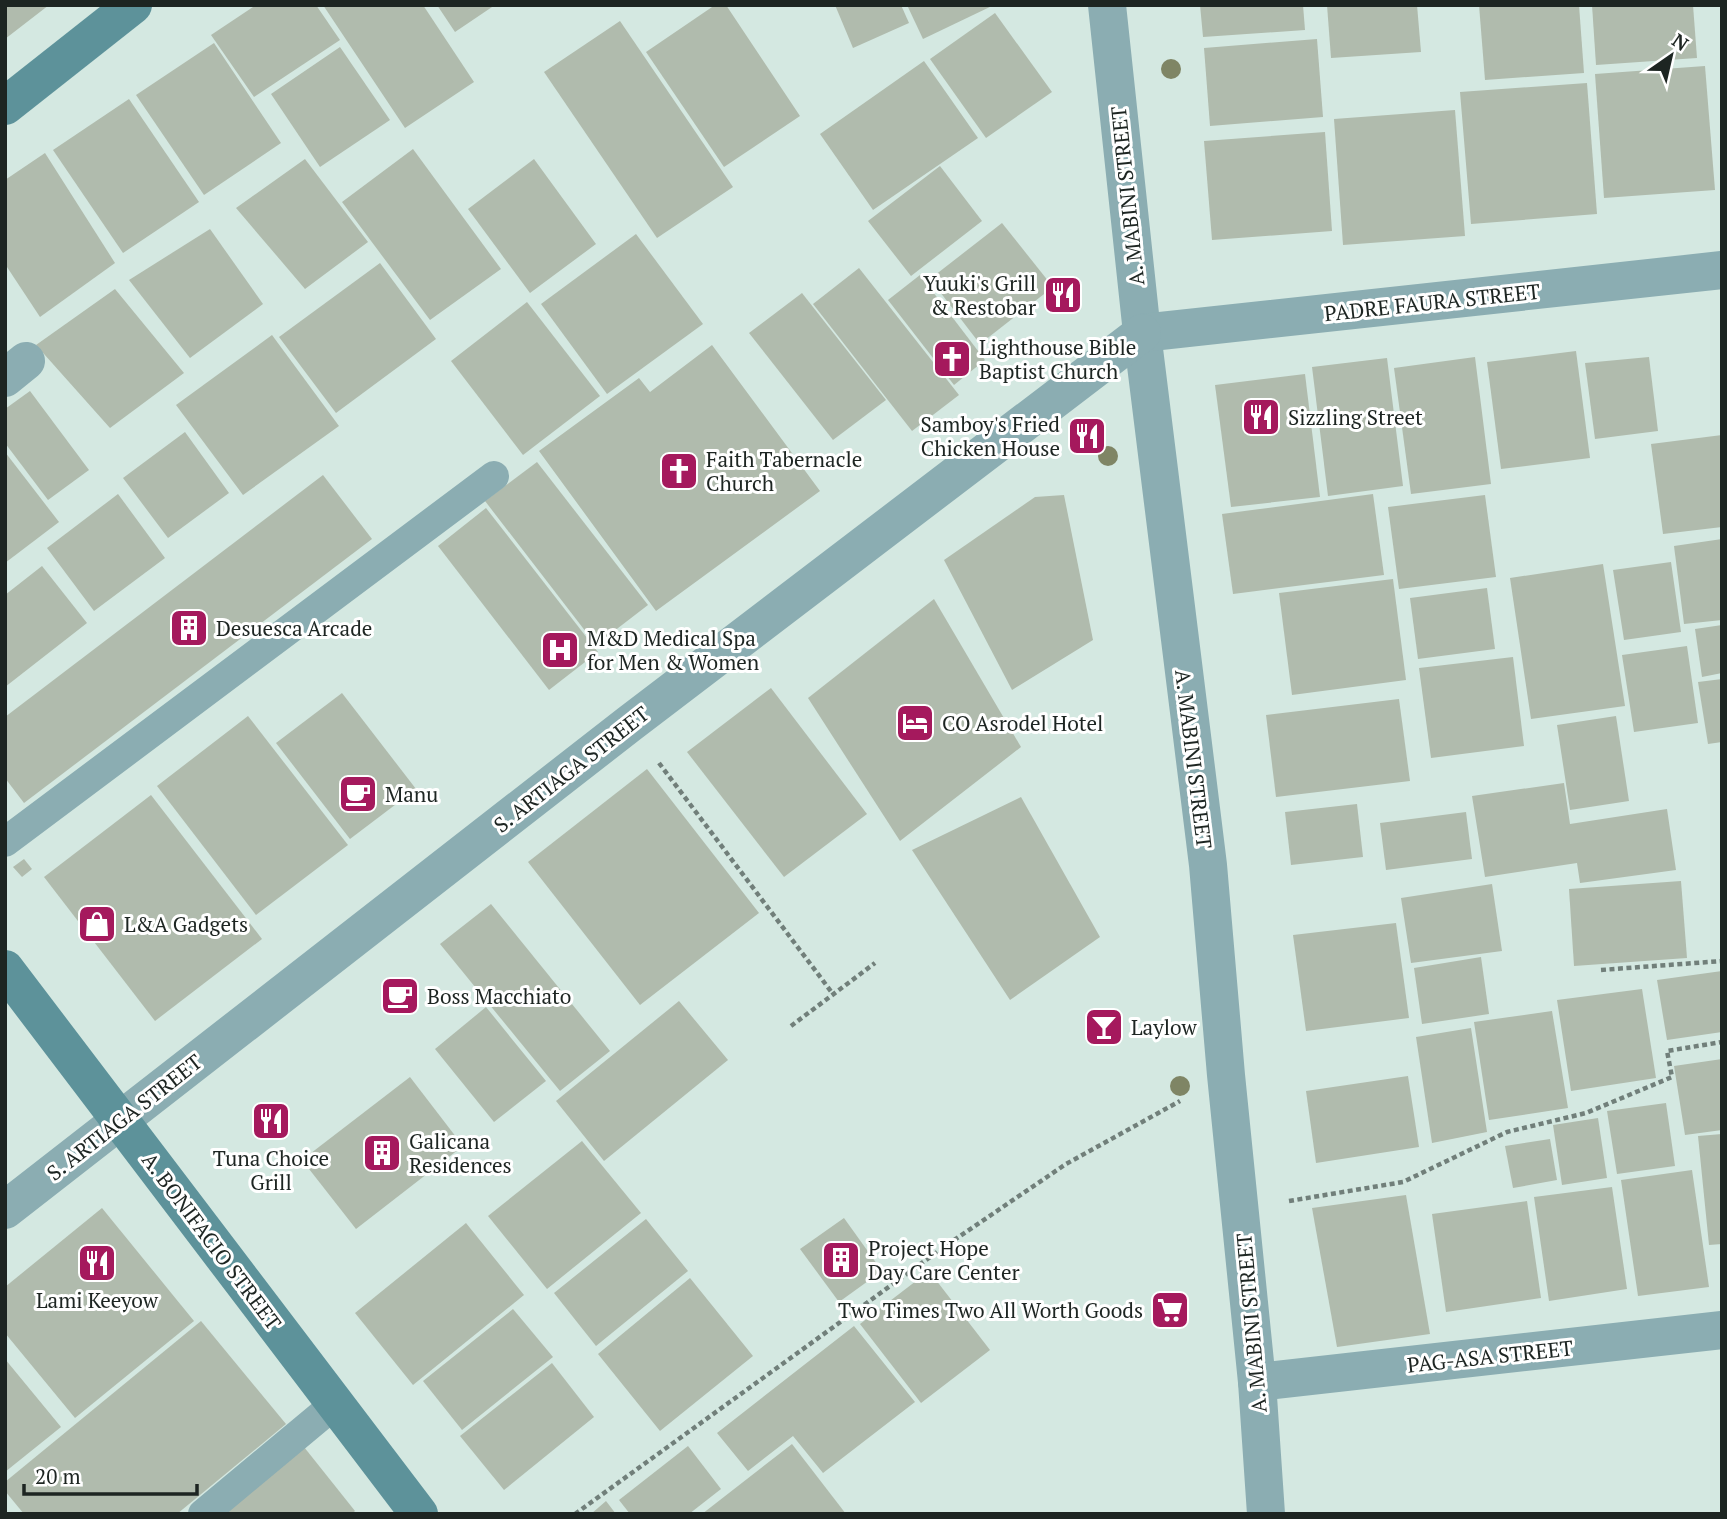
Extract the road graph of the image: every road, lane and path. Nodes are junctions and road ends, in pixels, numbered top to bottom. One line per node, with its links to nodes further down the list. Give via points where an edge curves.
1 (133, 5): 3 (street)
2 (1107, 5): 5 (street, A. MABINI STREET)
3 (5, 106)
4 (1722, 270): 5 (street, PADRE FAURA STREET)
5 (1142, 333): 7 (street, S. ARTIAGA STREET); 16 (street, A. MABINI STREET, via 1208,865)
6 (494, 476): 8 (lane)
7 (629, 723): 13 (path); 17 (street, S. ARTIAGA STREET)
8 (5, 842)
9 (1722, 961): 12 (path)
10 (875, 963): 13 (path)
11 (5, 969): 17 (street, A. BONIFACIO STREET)
12 (1601, 970)
13 (833, 994): 14 (path)
14 (791, 1026)
15 (1722, 1042): 18 (path, via 1667,1051 1672,1077 1586,1113 1507,1132 1403,1182)
16 (1226, 1075): 18 (street, A. MABINI STREET); 25 (path, via 1066,1164)
17 (120, 1119): 19 (street, S. ARTIAGA STREET); 22 (street, A. BONIFACIO STREET)
18 (1240, 1209): 21 (street, A. MABINI STREET)
19 (5, 1210)
20 (1722, 1330): 21 (street, PAG-ASA STREET)
21 (1257, 1381): 26 (street, A. MABINI STREET)
22 (335, 1404): 23 (lane); 24 (street, A. BONIFACIO STREET)
23 (203, 1514)
24 (419, 1514)
25 (575, 1514)
26 (1266, 1514)

